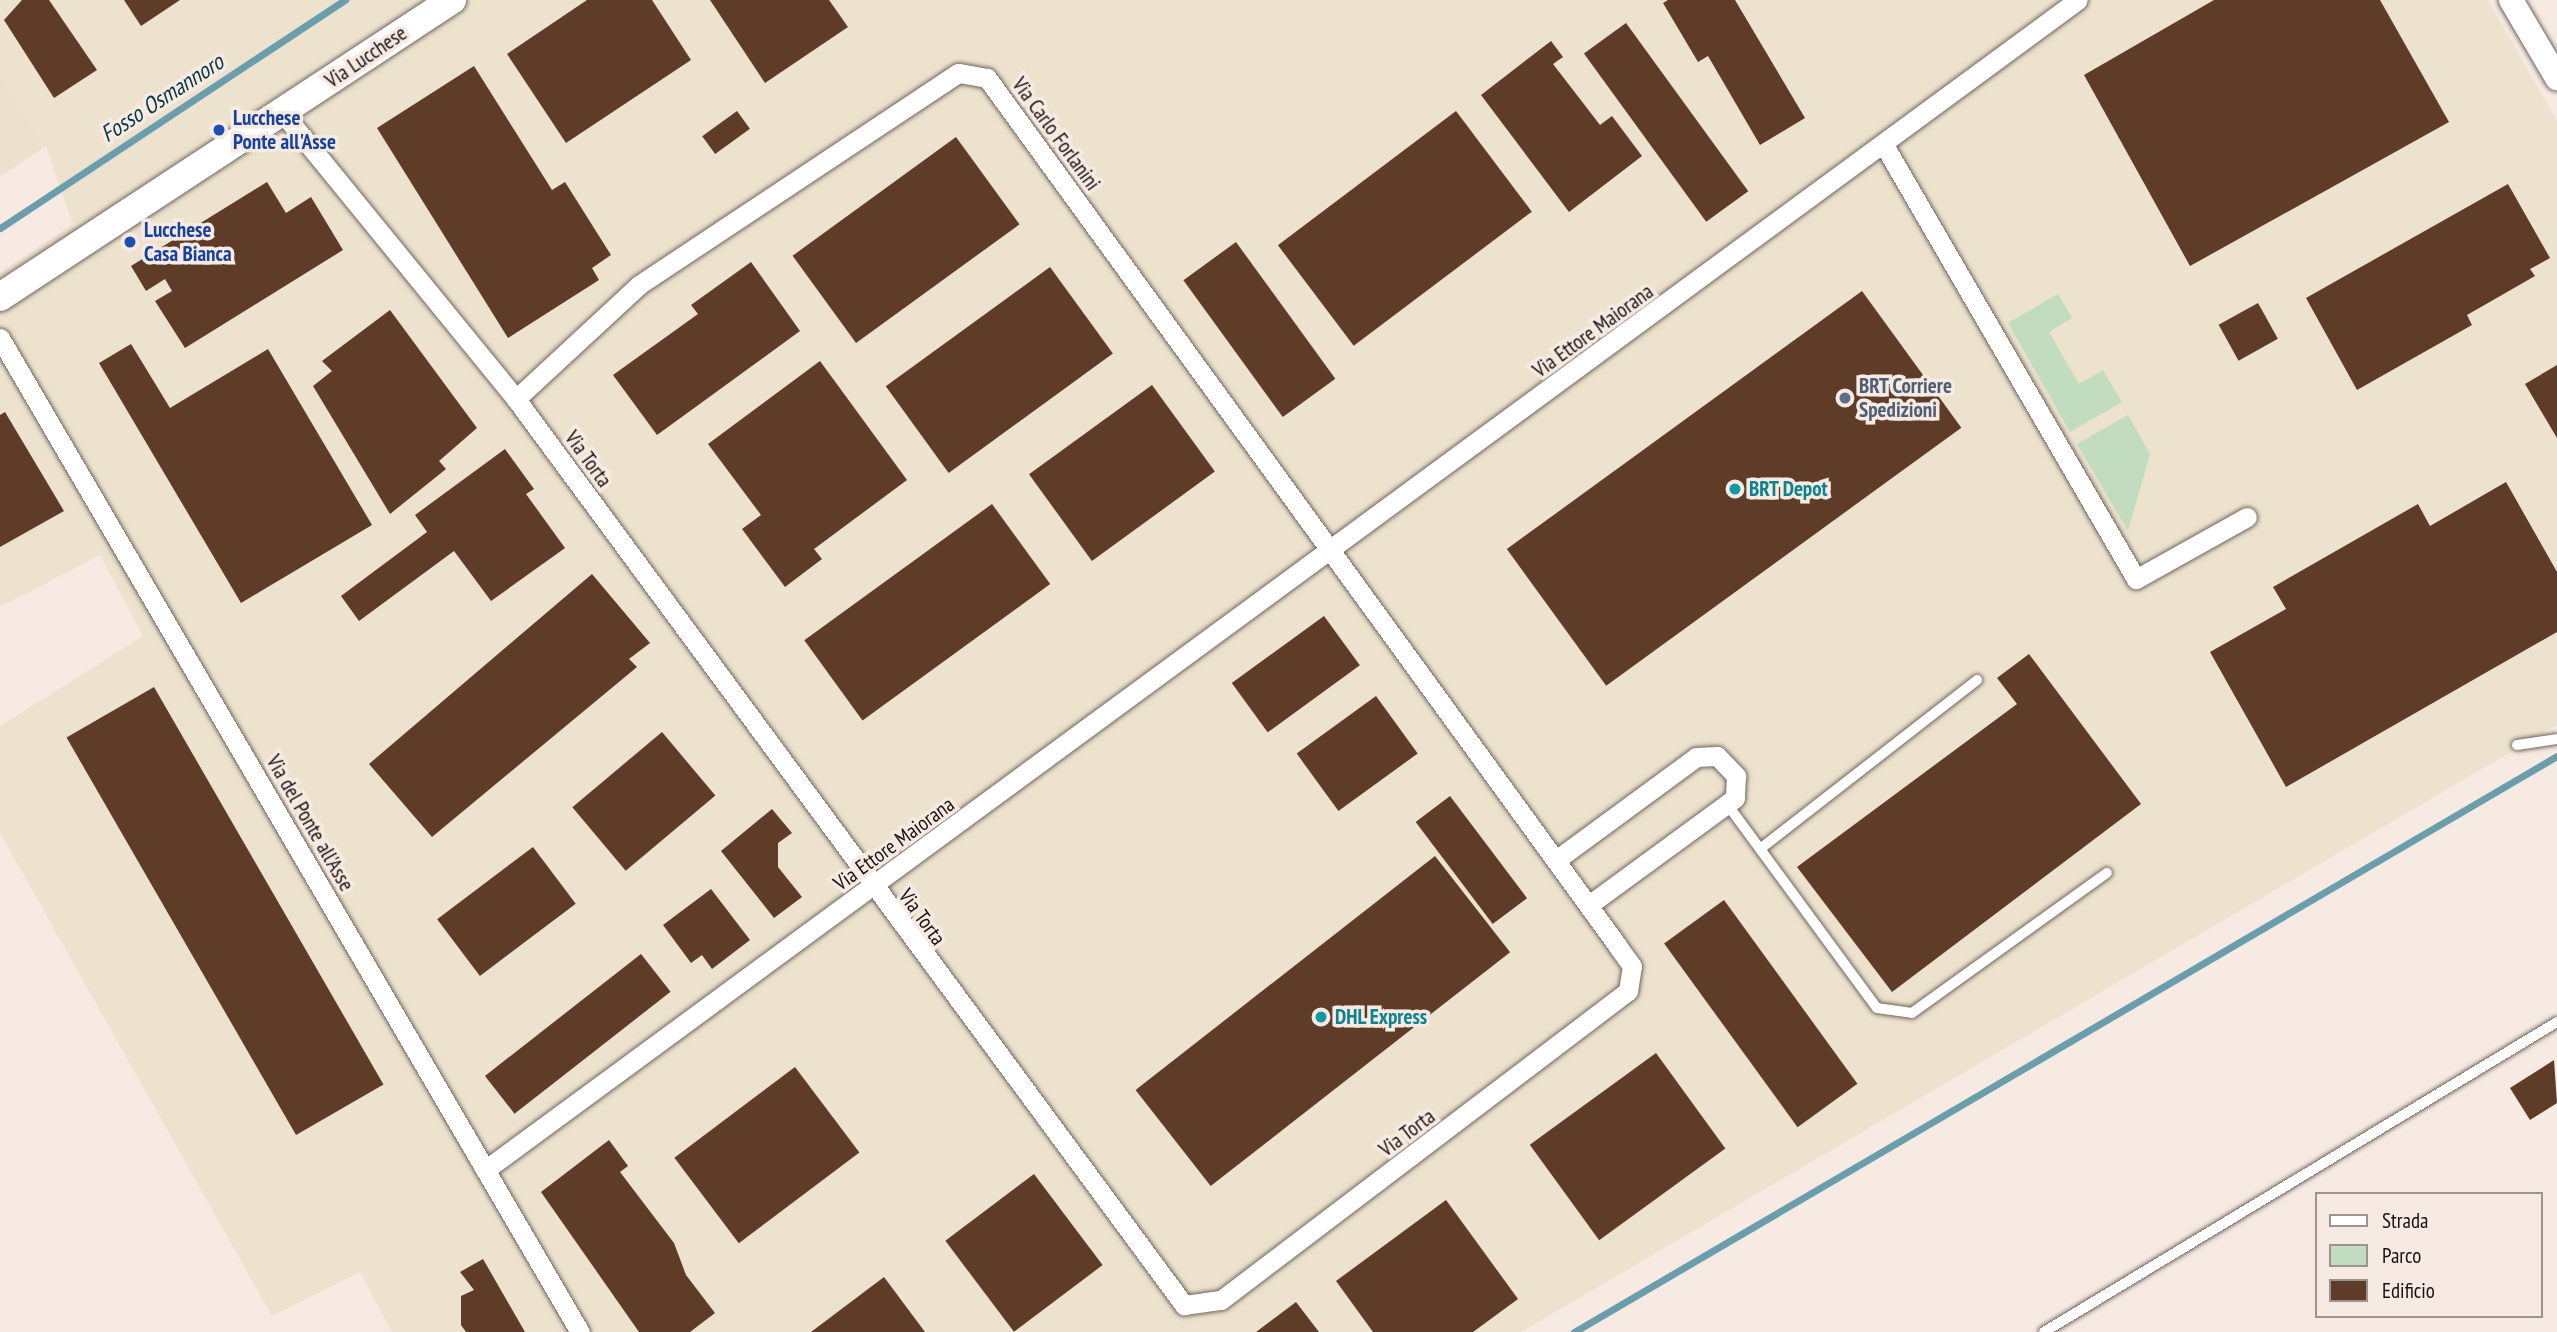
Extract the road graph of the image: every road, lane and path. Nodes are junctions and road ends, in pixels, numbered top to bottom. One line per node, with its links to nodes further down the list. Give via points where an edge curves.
1 (452, 0): 5 (main road, Via Lucchese)
2 (2078, 0): 6 (street, Via Ettore Maiorana)
3 (2511, 0): 4 (street)
4 (2557, 78)
5 (282, 113): 7 (main road, Via Lucchese); 9 (street, Via Torta)
6 (1884, 145): 10 (street, via 2136,579); 11 (street, Via Ettore Maiorana)
7 (0, 297)
8 (0, 338): 22 (street, Via del Ponte all'Asse)
9 (516, 399): 11 (street, Via Carlo Forlanini, via 639,285 958,72 973,72 987,78); 19 (street, Via Torta)
10 (2247, 517)
11 (1328, 553): 17 (street); 19 (street, Via Ettore Maiorana)
12 (1977, 680): 16 (lane)
13 (2557, 739): 14 (lane)
14 (2517, 746)
15 (1727, 804): 16 (lane); 17 (street, via 1735,798 1736,776 1717,756 1696,757); 20 (street)
16 (1760, 849): 18 (lane, via 1877,1008 1912,1013)
17 (1556, 860): 20 (street)
18 (2107, 873)
19 (873, 889): 20 (street, Via Torta, via 1177,1299 1192,1308 1221,1300 1615,1006 1632,982 1632,966); 22 (street, Via Ettore Maiorana)
20 (1589, 905)
21 (2557, 1022): 24 (lane)
22 (485, 1170): 23 (street, Via del Ponte all'Asse)
23 (580, 1332)
24 (2044, 1332)

